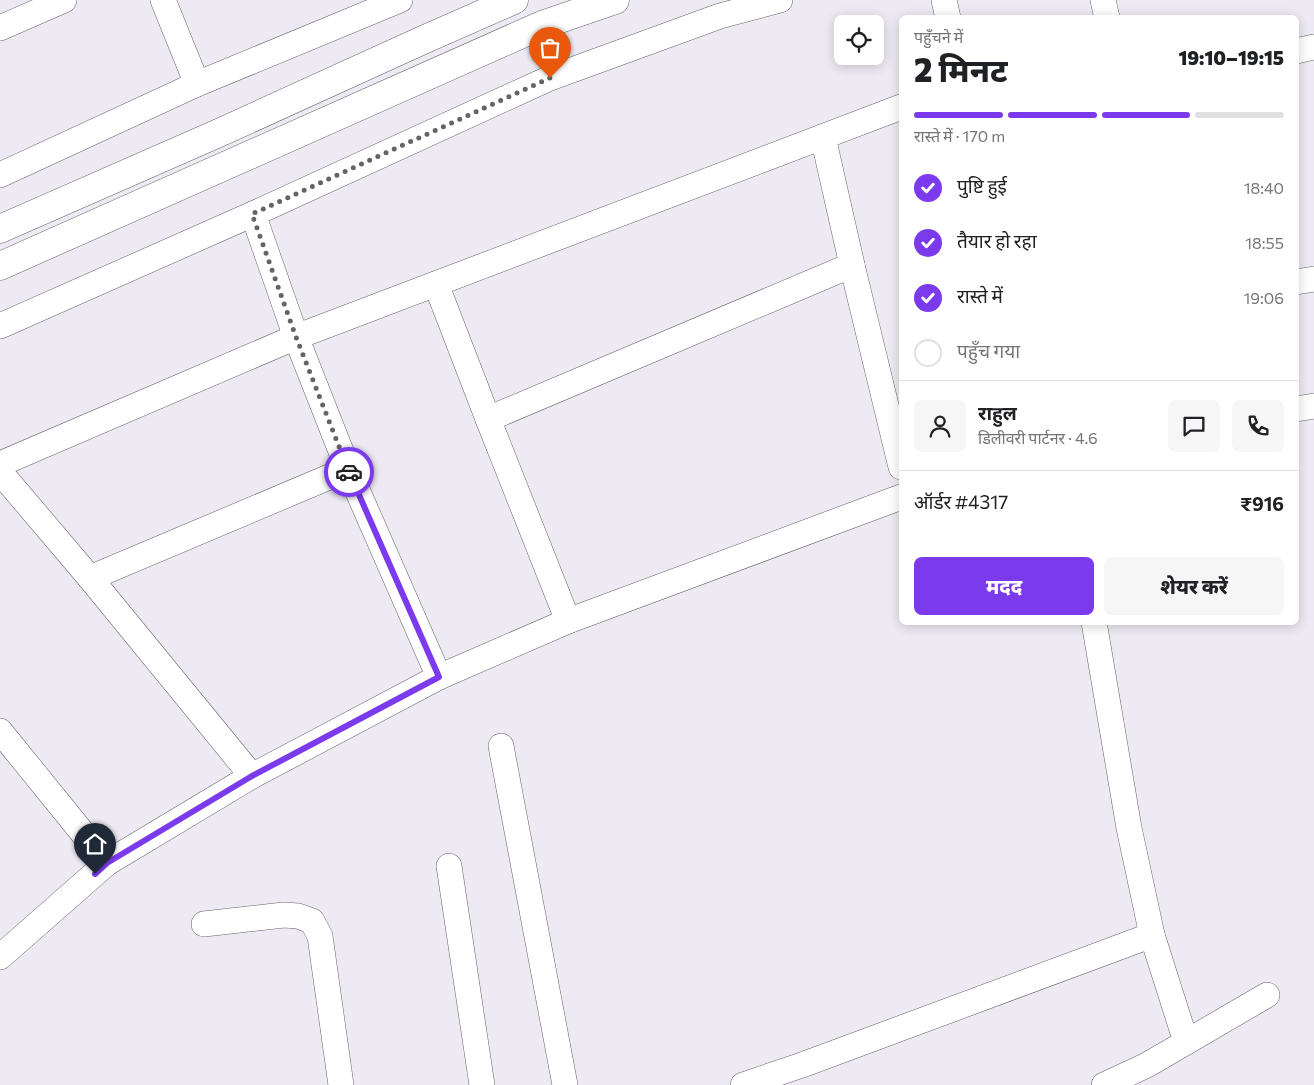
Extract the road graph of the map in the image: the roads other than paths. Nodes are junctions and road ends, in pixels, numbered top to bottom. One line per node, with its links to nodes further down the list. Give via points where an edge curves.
1 (64, 0): 11 (street)
2 (163, 0): 14 (street)
3 (400, 0): 14 (street)
4 (514, 0): 19 (street)
5 (615, 0): 21 (street, via 542,25)
6 (780, 0): 18 (street, via 720,16 550,78)
7 (944, 0): 9 (street)
8 (1103, 0): 10 (street)
9 (947, 15)
10 (1106, 15)
11 (9, 16)
12 (1314, 47): 13 (street)
13 (1299, 50)
14 (197, 84): 17 (street)
15 (899, 108): 16 (street)
16 (823, 137): 20 (street); 24 (street)
17 (0, 175)
18 (252, 214): 25 (street); 26 (street)
19 (0, 229)
20 (852, 265): 29 (street); 30 (street)
21 (0, 266)
22 (1314, 279): 23 (street)
23 (1299, 282)
24 (436, 284): 26 (street); 29 (street)
25 (0, 326)
26 (296, 337): 31 (street); 32 (street)
27 (1314, 406): 28 (street)
28 (1299, 408)
29 (488, 420): 36 (street)
30 (899, 459)
31 (0, 464)
32 (348, 470): 35 (street); 38 (street)
33 (0, 472): 35 (street)
34 (899, 498): 36 (street)
35 (90, 578): 41 (street)
36 (568, 621): 38 (street)
37 (1095, 625): 45 (street, via 1129,828)
38 (439, 677): 41 (street)
39 (0, 731): 42 (street)
40 (501, 746): 51 (street)
41 (252, 776): 42 (street)
42 (107, 863): 46 (street)
43 (449, 866): 50 (street)
44 (204, 924): 49 (street, via 284,915 312,921 320,936)
45 (1152, 935): 48 (street); 52 (street)
46 (0, 957)
47 (1267, 995): 48 (street)
48 (1186, 1042): 53 (street)
49 (341, 1085)
50 (482, 1085)
51 (565, 1085)
52 (743, 1085)
53 (1104, 1085)

